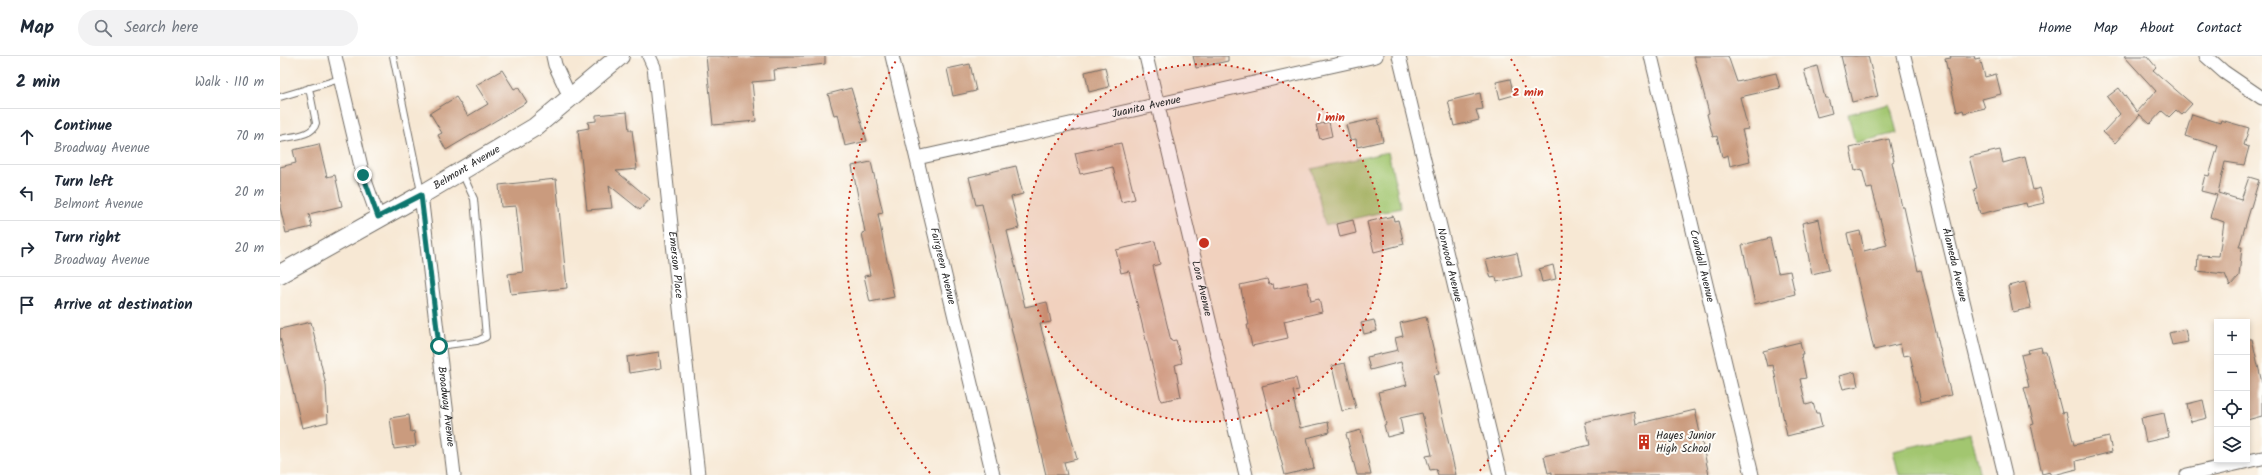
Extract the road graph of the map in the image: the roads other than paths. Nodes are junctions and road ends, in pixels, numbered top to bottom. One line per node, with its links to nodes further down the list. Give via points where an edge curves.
1 (335, 56): 13 (street)
2 (393, 56): 22 (lane)
3 (552, 56): 16 (street)
4 (620, 56): 16 (main road, Belmont Avenue)
5 (649, 56): 28 (street, Emerson Place, via 654,67)
6 (892, 56): 20 (street, Fairgreen Avenue)
7 (1146, 56): 18 (street, Lora Avenue)
8 (1376, 56): 18 (street, Juanita Avenue)
9 (1399, 56): 31 (street, Norwood Avenue)
10 (1651, 56): 32 (street, Crandall Avenue)
11 (1904, 56): 33 (street, Alameda Avenue)
12 (2206, 56): 17 (street)
13 (340, 79): 14 (lane); 23 (street, via 365,181)
14 (309, 88): 15 (lane); 19 (lane, via 315,128 309,132)
15 (280, 97)
16 (570, 97): 21 (main road, Belmont Avenue, via 535,127)
17 (2262, 98)
18 (1158, 105): 20 (street, Juanita Avenue); 30 (street, Lora Avenue)
19 (280, 139)
20 (917, 158): 29 (street, Fairgreen Avenue)
21 (461, 171): 22 (main road, Belmont Avenue); 25 (lane, via 474,199 486,337 477,341)
22 (421, 195): 23 (main road, Belmont Avenue); 25 (street, Broadway Avenue)
23 (378, 217): 24 (main road, Belmont Avenue)
24 (280, 274)
25 (439, 346): 27 (street, Broadway Avenue)
26 (2262, 458): 34 (street)
27 (454, 475)
28 (698, 475)
29 (993, 475)
30 (1246, 475)
31 (1500, 475)
32 (1752, 475)
33 (2005, 475)
34 (2187, 475)

